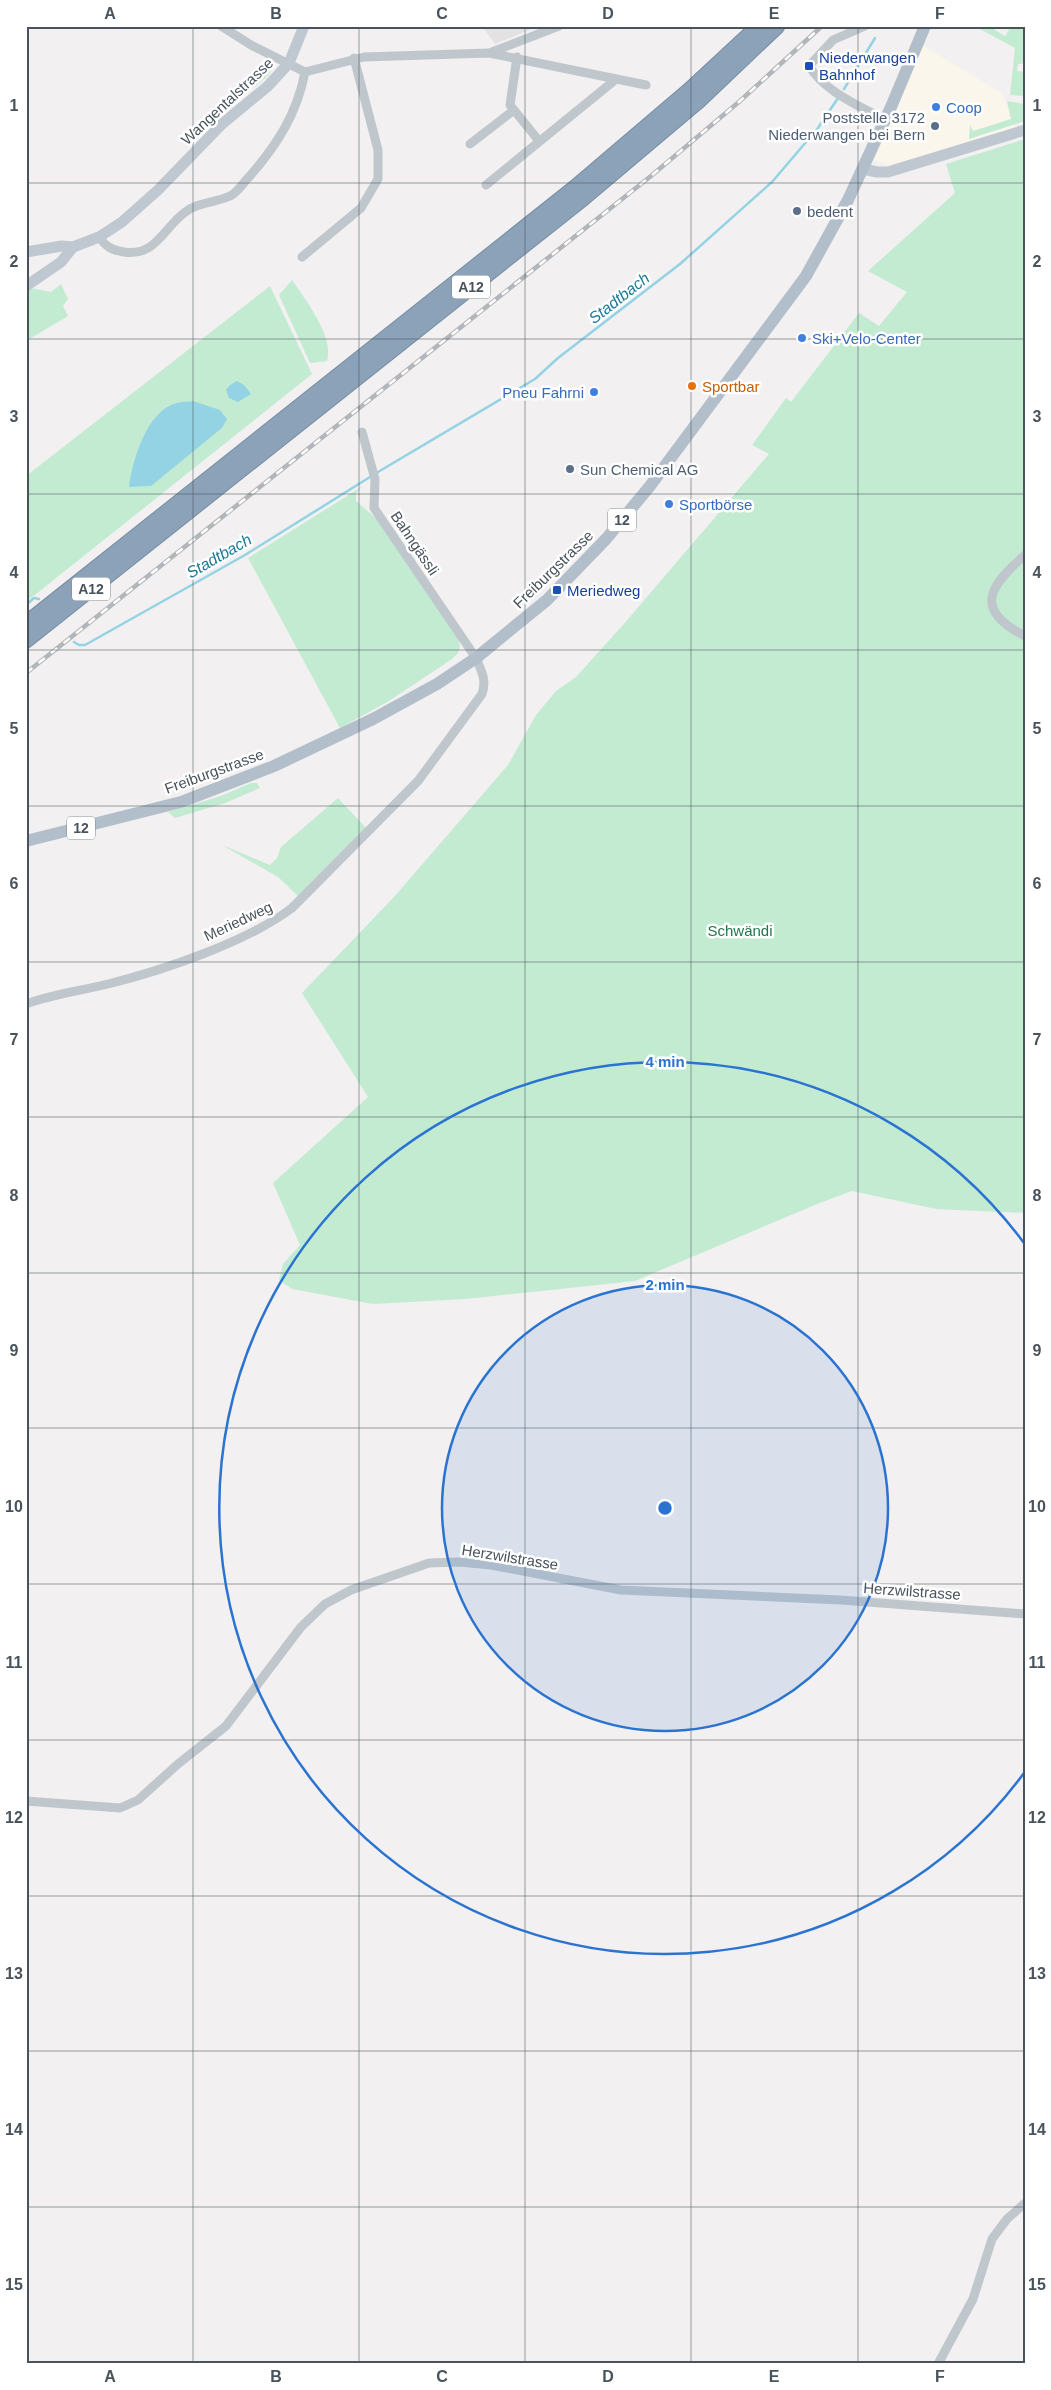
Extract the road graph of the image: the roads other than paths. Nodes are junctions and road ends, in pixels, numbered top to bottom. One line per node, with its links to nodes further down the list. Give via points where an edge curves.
1 (221, 26): 11 (street)
2 (304, 26): 11 (street)
3 (559, 26): 8 (street)
4 (759, 26): 29 (highway, A12, via 575,188)
5 (777, 26): 31 (highway, A12, via 698,101 583,198)
6 (865, 26): 16 (street, via 833,40 809,66 818,78 838,93)
7 (925, 26): 16 (main road, Freiburgstrasse / 12)
8 (489, 53): 9 (street); 10 (street)
9 (517, 57): 13 (street); 15 (street, via 510,105)
10 (354, 58): 12 (street); 25 (street, via 378,150 378,179 361,208)
11 (289, 63): 12 (street, Wangentalstrasse); 22 (street, Wangentalstrasse, via 268,86 222,124 131,216)
12 (305, 72): 22 (street, via 297,106 283,135 232,196 188,210 155,244 142,252 108,248)
13 (615, 80): 14 (street); 18 (street)
14 (646, 85)
15 (514, 110): 18 (street); 19 (street)
16 (886, 120): 20 (main road, Freiburgstrasse / 12)
17 (1025, 130): 20 (street, via 888,172)
18 (539, 141): 21 (street)
19 (470, 144)
20 (863, 169): 32 (main road, Freiburgstrasse / 12, via 806,276 650,486 567,581)
21 (486, 185)
22 (100, 237): 23 (street, Wangentalstrasse)
23 (73, 247): 24 (street); 26 (street, Wangentalstrasse, via 61,262)
24 (26, 252)
25 (302, 257)
26 (26, 286)
27 (362, 432): 32 (street, Bahngässli, via 375,479 374,508)
28 (1025, 555): 30 (street, via 1000,578 992,596 999,620)
29 (26, 624)
30 (1025, 636)
31 (26, 640)
32 (476, 658): 33 (main road, Freiburgstrasse / 12, via 405,702 258,773 168,806); 34 (street, Meriedweg, via 485,686 475,705 413,787 292,908 256,930 144,975 53,994)
33 (26, 841)
34 (26, 1004)
35 (1025, 1614): 36 (street, Herzwilstrasse, via 904,1604 621,1590 491,1565 429,1563 365,1584 325,1604 301,1627 226,1726 138,1800 120,1808)
36 (26, 1800)
37 (1025, 2203): 38 (street, via 992,2239 973,2299)
38 (938, 2364)

